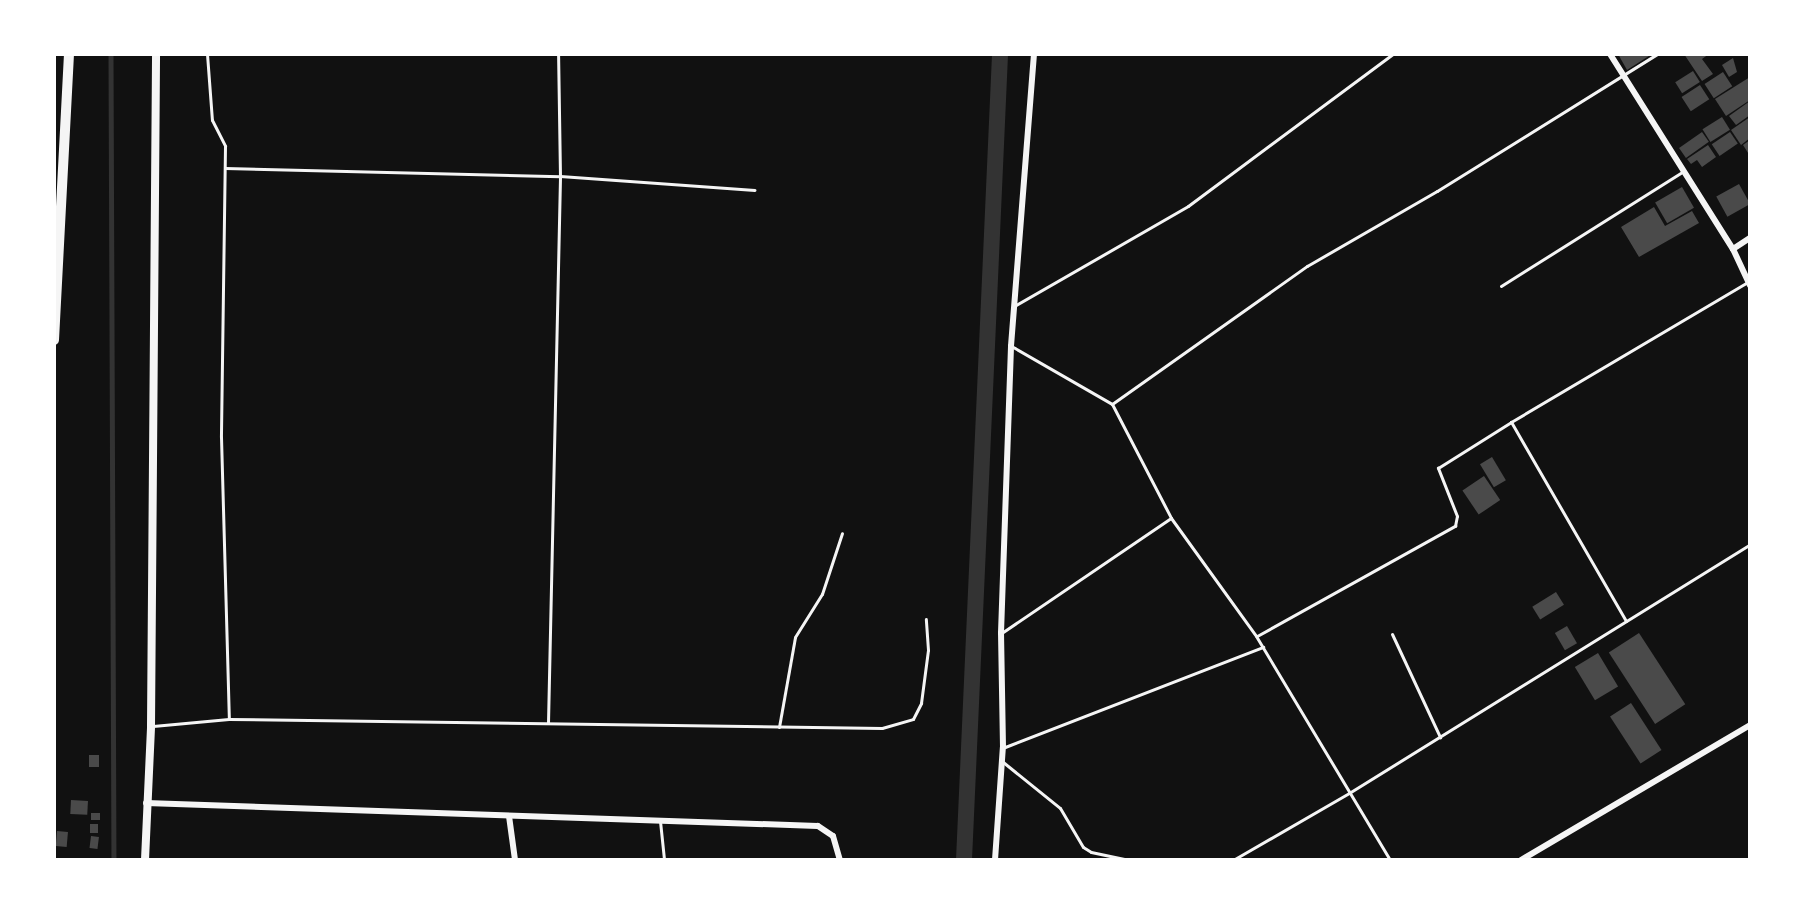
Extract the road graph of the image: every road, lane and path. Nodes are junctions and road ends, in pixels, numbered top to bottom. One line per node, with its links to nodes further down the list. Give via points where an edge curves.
1 (69, 54): 19 (main road)
2 (156, 54): 35 (street)
3 (207, 54): 10 (lane, via 212,120 225,146)
4 (558, 54): 12 (lane)
5 (1034, 54): 18 (street)
6 (1393, 54): 18 (lane, via 1188,206)
7 (1610, 54): 9 (street)
8 (1657, 54): 9 (lane)
9 (1623, 75): 11 (street); 21 (lane, via 1437,191 1307,266)
10 (225, 168): 12 (lane); 32 (lane, via 221,437)
11 (1682, 172): 15 (street); 17 (lane)
12 (560, 176): 13 (lane); 33 (lane)
13 (754, 190)
14 (1750, 238): 15 (street)
15 (1733, 249): 16 (street)
16 (1749, 284): 22 (lane)
17 (1502, 286)
18 (1013, 307): 20 (street)
19 (54, 340)
20 (1011, 346): 21 (lane); 28 (street)
21 (1112, 404): 23 (lane)
22 (1511, 422): 27 (lane); 30 (lane, via 1438,468 1457,516 1455,526)
23 (1171, 518): 28 (lane); 30 (lane)
24 (842, 533): 36 (lane, via 822,594 795,637)
25 (1750, 544): 27 (lane)
26 (926, 619): 36 (lane, via 928,650 921,703 913,719 882,728)
27 (1626, 621): 37 (lane)
28 (1001, 633): 38 (street)
29 (1392, 634): 37 (lane)
30 (1256, 636): 31 (lane)
31 (1263, 647): 38 (lane); 40 (lane)
32 (230, 719): 33 (lane); 35 (lane)
33 (548, 723): 36 (lane)
34 (1750, 725): 52 (street)
35 (151, 726): 41 (street)
36 (778, 727)
37 (1440, 737): 40 (lane)
38 (1003, 747): 39 (street)
39 (1002, 761): 48 (street); 49 (lane, via 1060,808 1083,847)
40 (1349, 793): 50 (lane); 51 (lane)
41 (145, 803): 42 (street); 44 (street)
42 (509, 816): 43 (street); 45 (street)
43 (660, 820): 46 (lane); 47 (street, via 818,826 833,836)
44 (145, 860)
45 (514, 860)
46 (664, 860)
47 (840, 860)
48 (995, 860)
49 (1130, 860)
50 (1233, 860)
51 (1390, 860)
52 (1521, 860)

